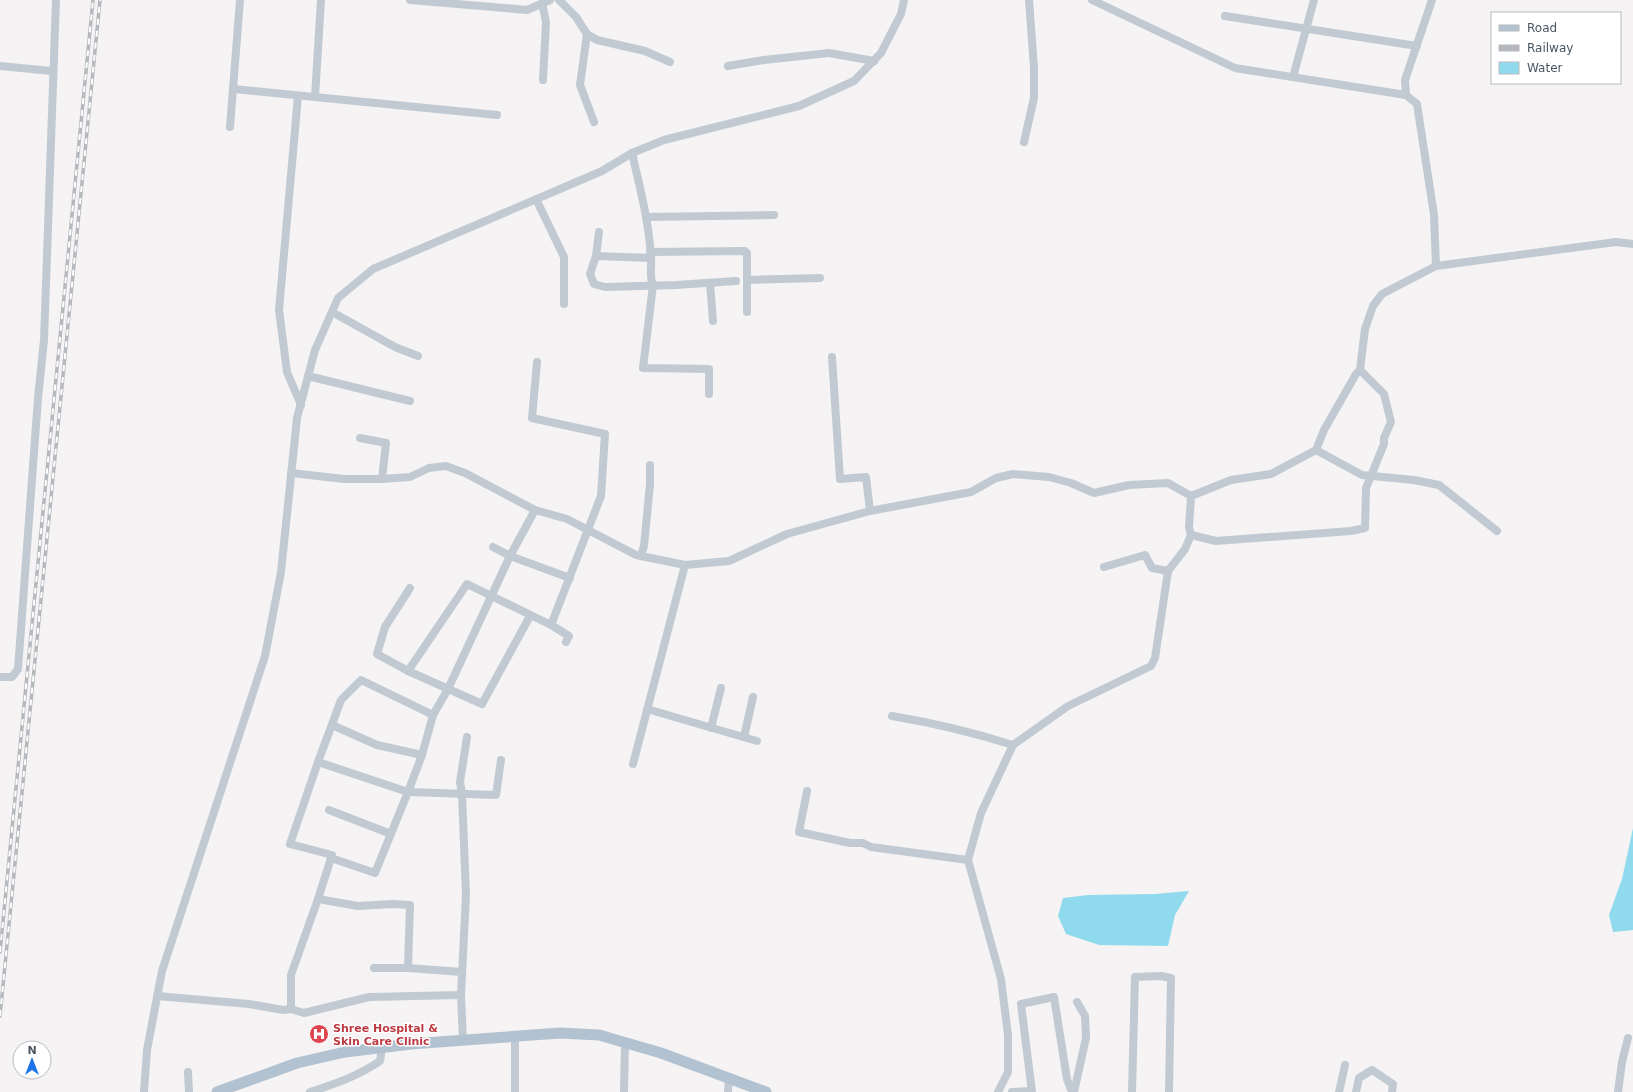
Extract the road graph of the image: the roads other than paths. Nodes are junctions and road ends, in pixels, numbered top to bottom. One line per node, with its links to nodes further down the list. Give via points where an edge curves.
1 (56, 0): 22 (street)
2 (240, 0): 25 (street)
3 (321, 0): 28 (street)
4 (410, 0): 13 (street)
5 (559, 0): 16 (street, via 576,18)
6 (901, 0): 7 (street)
7 (904, 0): 18 (street, via 901,14 882,53)
8 (1029, 0): 32 (street, via 1034,98)
9 (1092, 0): 23 (street, via 1235,68)
10 (1314, 0): 15 (street)
11 (1432, 0): 17 (street)
12 (547, 1): 13 (street, via 527,10); 24 (street)
13 (494, 3)
14 (1225, 16): 15 (street)
15 (1307, 29): 17 (street); 23 (street)
16 (586, 34): 19 (street, via 597,40 645,51); 30 (street, via 580,85)
17 (1417, 46): 26 (street, via 1406,80)
18 (874, 61): 21 (street, via 829,53); 33 (street, via 854,81 799,106 664,140)
19 (670, 62)
20 (0, 66): 22 (street)
21 (728, 66)
22 (52, 71): 84 (street, via 44,340 18,669 12,677)
23 (1292, 77): 26 (street)
24 (543, 80)
25 (233, 90): 27 (street); 31 (street)
26 (1406, 95): 41 (street, via 1417,104 1434,215)
27 (298, 96): 28 (street); 58 (street, via 279,310 287,372)
28 (315, 97): 29 (street)
29 (497, 115)
30 (594, 122)
31 (230, 126)
32 (1024, 142)
33 (632, 153): 34 (street, via 602,171); 36 (street)
34 (536, 200): 47 (street, via 564,257); 48 (street, via 373,269 338,298)
35 (774, 215): 36 (street)
36 (646, 217): 39 (street)
37 (599, 232): 40 (street)
38 (1633, 244): 41 (street, via 1616,242)
39 (651, 255): 40 (street); 43 (street, via 745,251); 46 (street)
40 (596, 256): 46 (street, via 590,274 594,284 605,287)
41 (1436, 266): 54 (street, via 1382,294 1373,306 1365,329)
42 (820, 278): 43 (street)
43 (747, 280): 49 (street)
44 (736, 281): 45 (street)
45 (710, 283): 46 (street); 50 (street)
46 (653, 285): 56 (street, via 643,368 709,369)
47 (564, 304)
48 (332, 312): 51 (street, via 395,347); 55 (street, via 315,350)
49 (747, 312)
50 (713, 321)
51 (418, 356)
52 (832, 357): 67 (street, via 840,479 866,477)
53 (537, 362): 68 (street, via 532,418 605,434 601,496)
54 (1360, 370): 60 (street, via 1324,430); 63 (street, via 1384,394 1391,422)
55 (308, 376): 57 (street); 58 (street)
56 (709, 394)
57 (410, 401)
58 (301, 405): 62 (street, via 297,418)
59 (360, 438): 64 (street, via 386,443)
60 (1316, 450): 63 (street, via 1362,475); 65 (street, via 1271,474 1231,480)
61 (650, 465): 72 (street, via 646,531)
62 (291, 473): 64 (street, via 344,479); 113 (street, via 281,572 265,656 162,971)
63 (1371, 475): 69 (street, via 1439,485); 70 (street, via 1366,488 1365,528 1216,542)
64 (382, 479): 66 (street, via 410,477 429,468 446,466 465,473)
65 (1191, 496): 67 (street, via 1168,483 1129,485 1094,493 1048,477 1013,474 996,478 971,492); 70 (street)
66 (535, 510): 68 (street, via 567,519); 73 (street)
67 (870, 511): 74 (street, via 787,534 728,561)
68 (588, 529): 72 (street, via 636,555); 77 (street)
69 (1497, 531)
70 (1191, 535): 76 (street, via 1185,549)
71 (493, 547): 73 (street)
72 (641, 555): 74 (street)
73 (510, 556): 77 (street); 79 (street)
74 (685, 565): 88 (street)
75 (1104, 567): 76 (street, via 1145,555 1152,568)
76 (1168, 571): 96 (street, via 1155,658 1151,666 1068,706)
77 (570, 578): 81 (street)
78 (410, 588): 83 (street, via 385,627 377,654)
79 (491, 597): 80 (street); 83 (street, via 467,584); 86 (street)
80 (530, 616): 81 (street); 86 (street, via 482,704)
81 (551, 625): 82 (street, via 569,636)
82 (566, 642)
83 (408, 671): 86 (street)
84 (0, 677)
85 (721, 688): 92 (street)
86 (448, 689): 89 (street)
87 (752, 697): 94 (street)
88 (647, 710): 92 (street); 100 (street)
89 (433, 715): 91 (street, via 361,680 341,700); 97 (street)
90 (892, 716): 96 (street, via 950,726)
91 (332, 725): 97 (street, via 377,745); 99 (street)
92 (711, 728): 94 (street)
93 (467, 737): 103 (street, via 460,782)
94 (744, 737): 95 (street)
95 (757, 741)
96 (1013, 745): 107 (street, via 981,813)
97 (422, 755): 102 (street)
98 (501, 760): 103 (street, via 496,795)
99 (318, 762): 102 (street); 106 (street, via 290,844 332,855)
100 (633, 764)
101 (807, 791): 107 (street, via 799,832 850,843)
102 (408, 792): 103 (street); 105 (street)
103 (462, 794): 111 (street, via 466,895)
104 (329, 810): 105 (street)
105 (391, 834): 106 (street, via 376,873)
106 (331, 858): 108 (street)
107 (968, 860): 124 (street, via 1001,979 1008,1035 1008,1072)
108 (318, 899): 110 (street, via 358,906 410,905); 115 (street, via 291,975)
109 (374, 968): 110 (street)
110 (408, 968): 111 (street)
111 (462, 972): 112 (street)
112 (461, 995): 115 (street, via 369,997 304,1013); 118 (street)
113 (158, 996): 115 (street); 126 (street, via 147,1050)
114 (1077, 1002): 135 (street, via 1085,1016 1086,1038)
115 (291, 1009)
116 (515, 1036): 118 (main road); 119 (main road, via 560,1033 599,1035); 130 (street)
117 (1628, 1038): 141 (street)
118 (463, 1040): 120 (main road)
119 (625, 1043): 123 (main road); 131 (street)
120 (382, 1048): 128 (main road, via 345,1052 297,1063); 129 (street, via 380,1061 370,1068 349,1079)
121 (1345, 1065): 138 (street)
122 (188, 1072): 127 (street)
123 (728, 1077): 132 (street); 133 (main road)
124 (998, 1091): 134 (street)
125 (1032, 1091): 134 (street); 135 (street, via 1021,1004 1054,996 1067,1079)
126 (144, 1092)
127 (189, 1092)
128 (217, 1092)
129 (310, 1092)
130 (515, 1092)
131 (624, 1092)
132 (728, 1092)
133 (766, 1092)
134 (1011, 1092)
135 (1073, 1092)
136 (1132, 1092): 137 (street, via 1135,977 1151,976 1171,978)
137 (1169, 1092)
138 (1339, 1092)
139 (1356, 1092): 140 (street, via 1359,1078 1372,1070 1393,1084)
140 (1392, 1092)
141 (1618, 1092)

